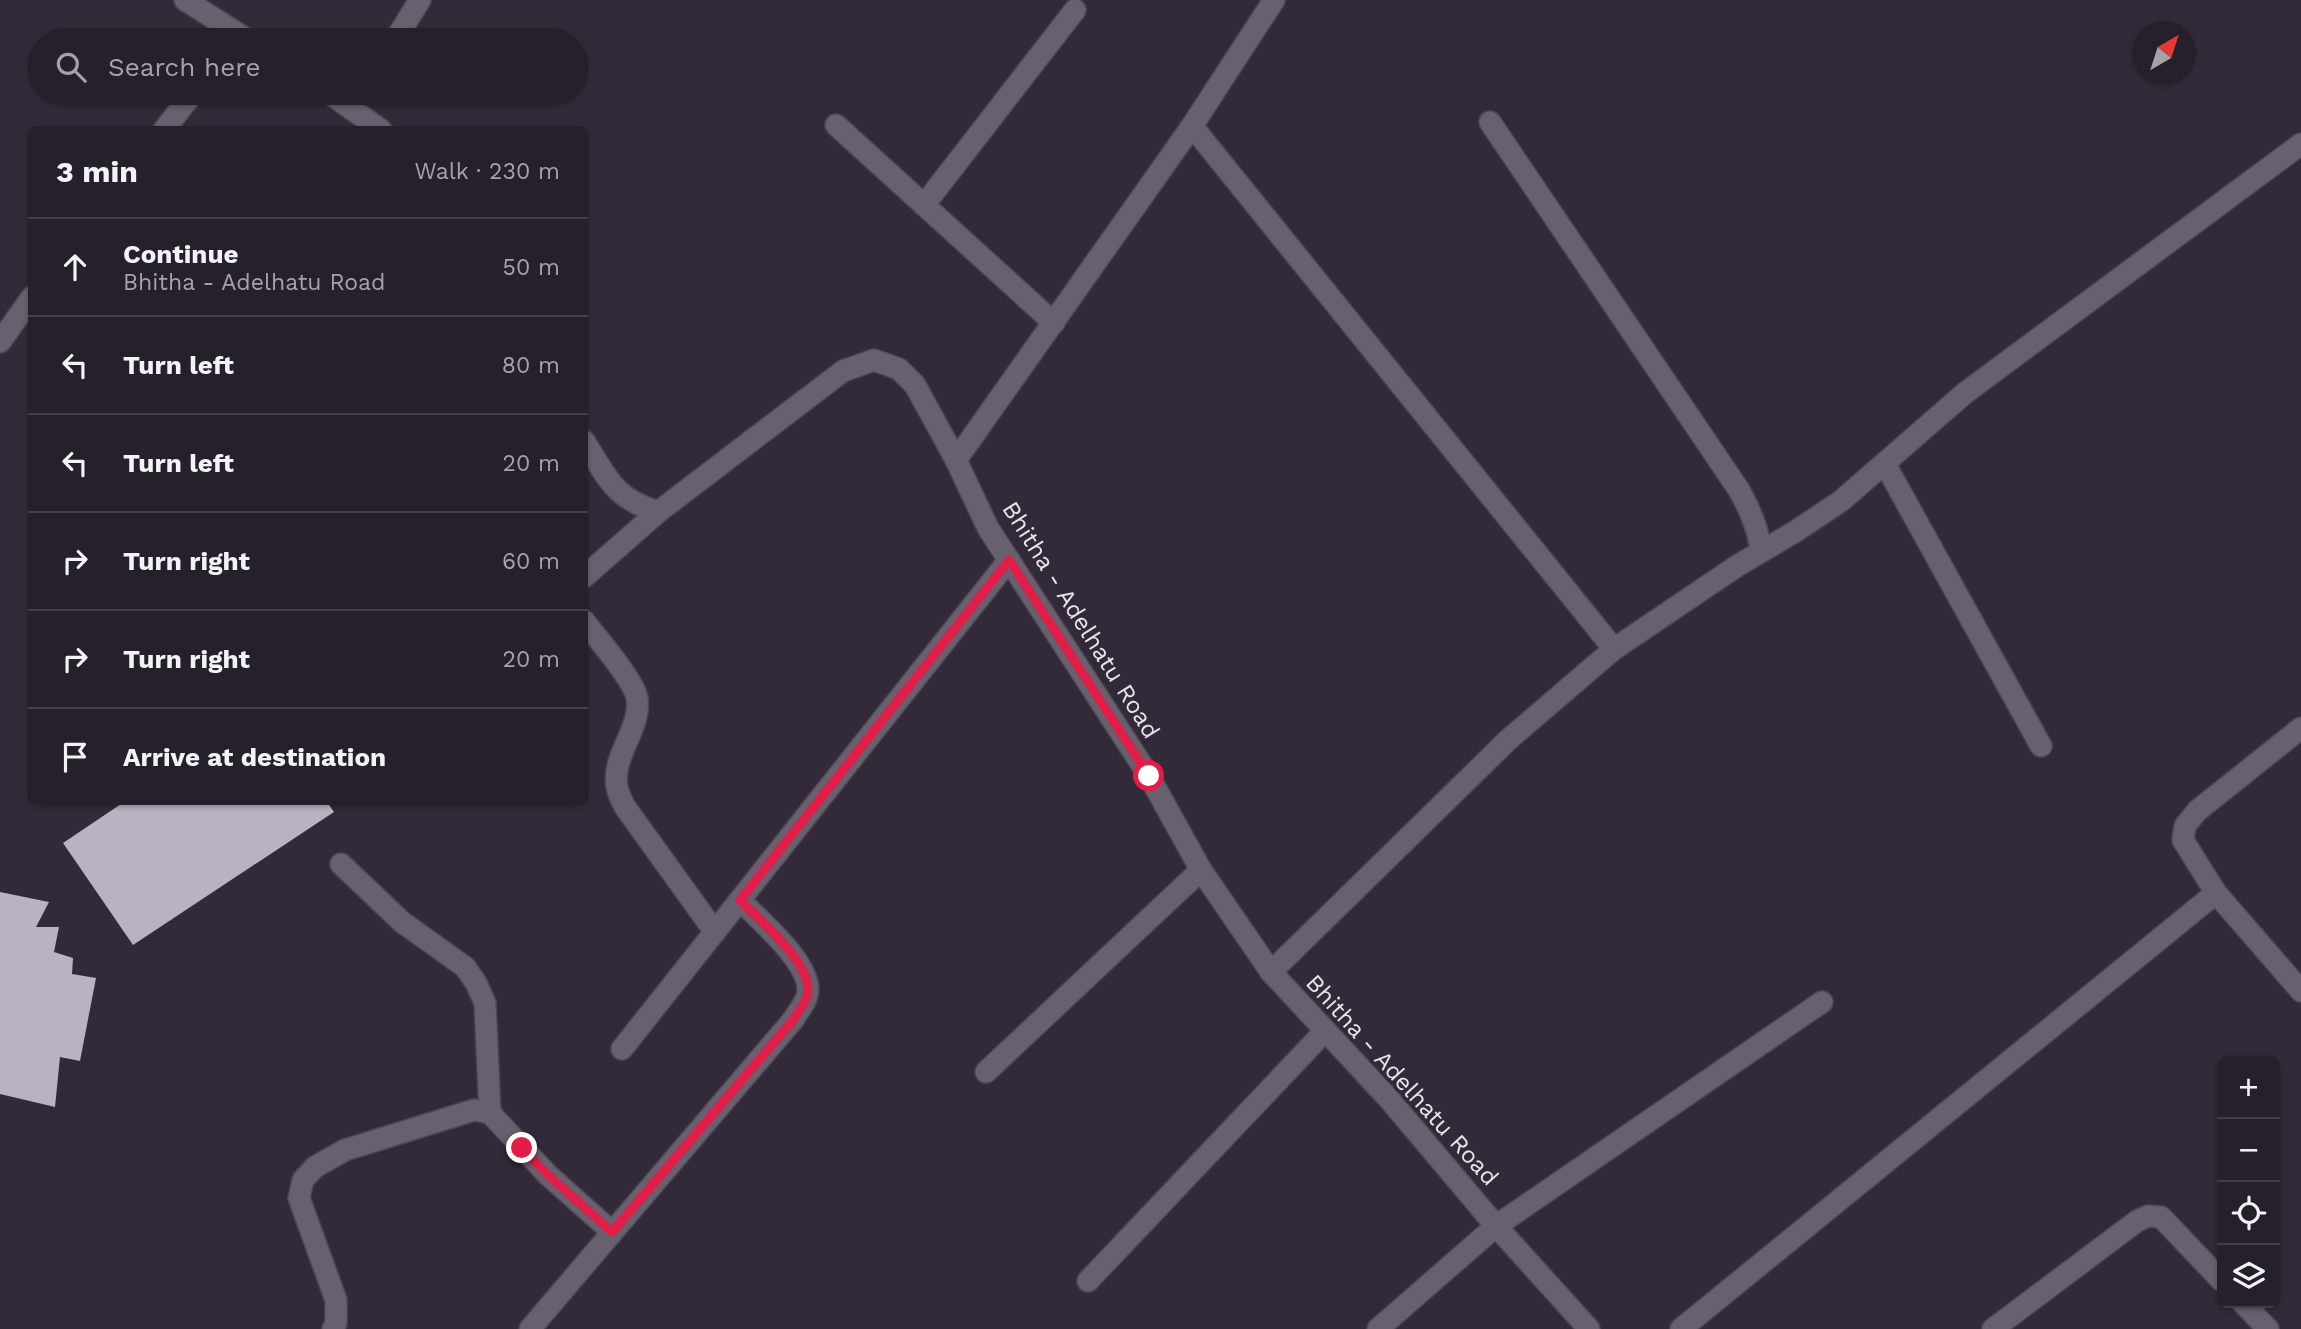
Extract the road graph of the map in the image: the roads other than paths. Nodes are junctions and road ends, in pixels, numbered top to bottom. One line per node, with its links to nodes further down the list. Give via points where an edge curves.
1 (185, 0): 5 (street)
2 (420, 0): 6 (street)
3 (1274, 0): 13 (street)
4 (1075, 10): 15 (street)
5 (226, 28)
6 (403, 28)
7 (184, 105): 11 (street)
8 (361, 105): 12 (street)
9 (1490, 121): 23 (street, via 1739,490 1759,533)
10 (836, 125): 15 (street)
11 (167, 126)
12 (378, 126)
13 (1192, 126): 17 (street); 27 (street)
14 (2301, 144): 21 (street, via 1965,393)
15 (924, 205): 17 (street)
16 (28, 302): 18 (street)
17 (1054, 323): 20 (street)
18 (2, 338)
19 (588, 447): 22 (street, via 615,490)
20 (956, 460): 22 (street, Bhitha - Adelhatu Road, via 915,385 899,369 874,360 843,371); 24 (street, Bhitha - Adelhatu Road, via 988,528)
21 (1885, 464): 23 (street, via 1841,501); 29 (street)
22 (658, 512): 25 (street, Bhitha - Adelhatu Road)
23 (1761, 551): 27 (street)
24 (1009, 560): 31 (street, Bhitha - Adelhatu Road, via 1149,776); 33 (street)
25 (588, 573)
26 (588, 626): 34 (street, via 637,695 638,711 616,772 617,789 625,807)
27 (1614, 649): 35 (street, via 1508,740)
28 (2301, 728): 32 (street, via 2197,811 2185,826 2183,840)
29 (2041, 746)
30 (341, 864): 41 (street, via 402,922 464,967 476,982 485,1003)
31 (1201, 870): 35 (street, Bhitha - Adelhatu Road); 40 (street)
32 (2217, 892): 36 (street); 52 (street)
33 (740, 900): 34 (street); 43 (street, via 797,960 806,975 808,996 793,1020)
34 (715, 932): 39 (street)
35 (1271, 972): 38 (street, Bhitha - Adelhatu Road)
36 (2301, 991)
37 (1822, 1002): 42 (street)
38 (1325, 1031): 42 (street, Bhitha - Adelhatu Road); 45 (street)
39 (622, 1049)
40 (986, 1072)
41 (490, 1113): 43 (street, via 548,1175); 48 (street, via 474,1110 345,1150 303,1180 299,1198 336,1300)
42 (1496, 1226): 50 (street); 51 (street, Bhitha - Adelhatu Road)
43 (612, 1232): 49 (street)
44 (2217, 1276): 53 (street, via 2161,1217 2148,1216)
45 (1088, 1281)
46 (2246, 1308): 47 (street)
47 (2259, 1326)
48 (333, 1329)
49 (530, 1329)
50 (1378, 1329)
51 (1589, 1329)
52 (1681, 1329)
53 (1993, 1329)

